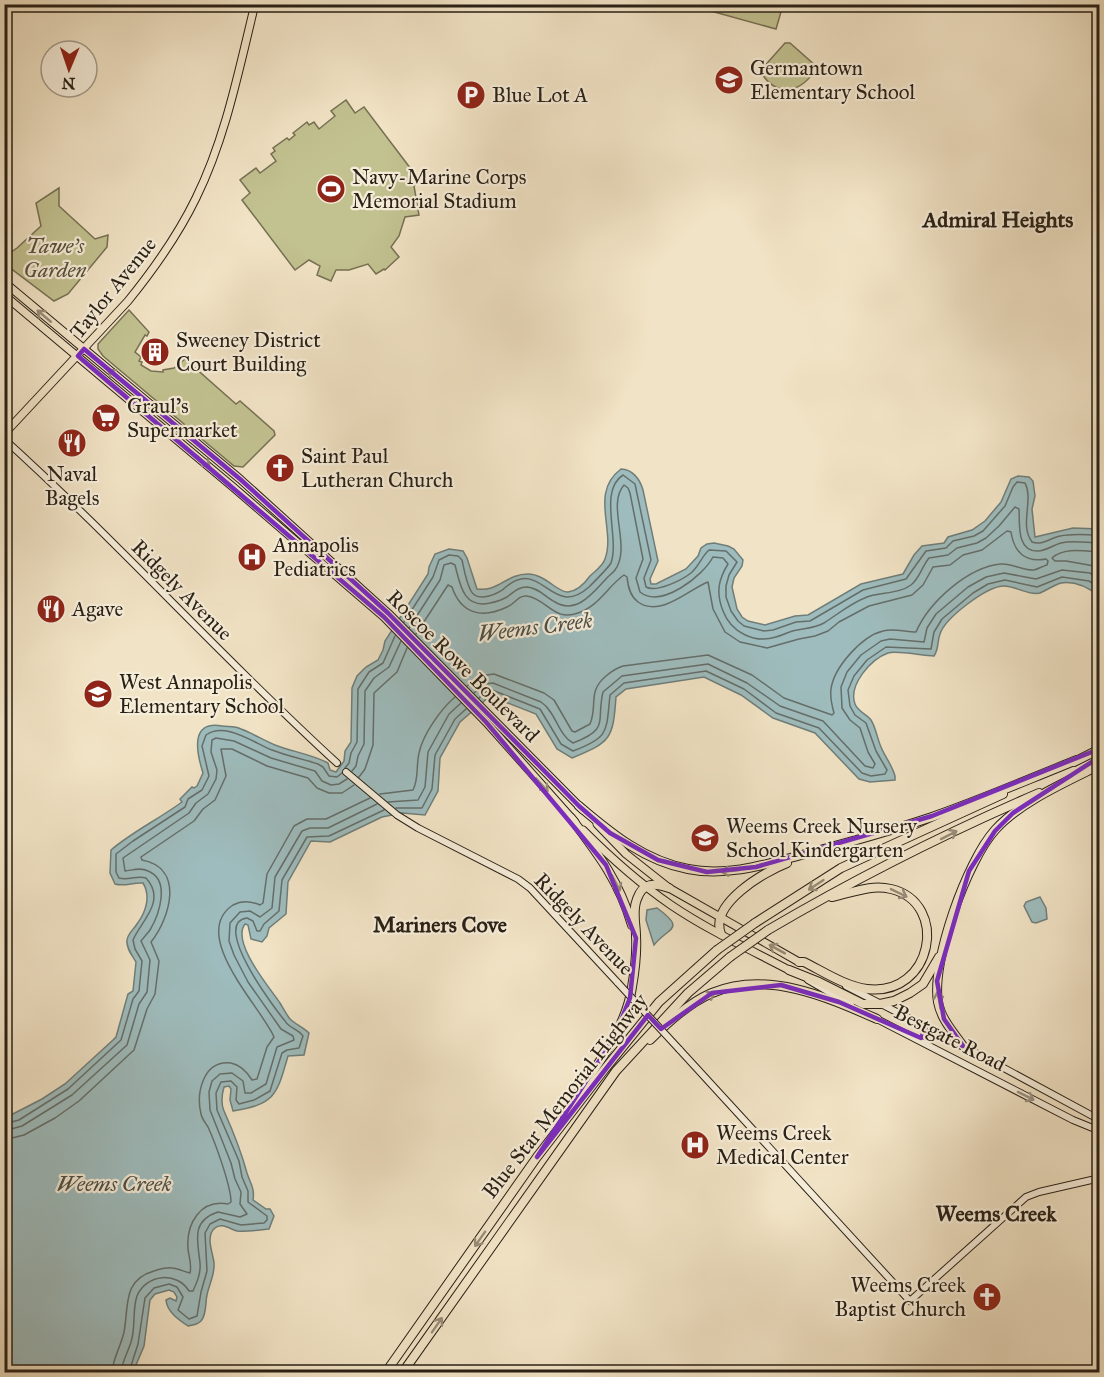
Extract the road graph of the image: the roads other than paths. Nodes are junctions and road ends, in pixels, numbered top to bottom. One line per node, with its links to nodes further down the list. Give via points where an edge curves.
1 (255, 4): 4 (main road, Taylor Avenue, via 225,121 194,202 146,279)
2 (4, 282): 4 (main road, Roscoe Rowe Boulevard, one-way to 2)
3 (4, 295): 5 (main road, Roscoe Rowe Boulevard)
4 (84, 349): 5 (main road, Taylor Avenue); 7 (main road, Roscoe Rowe Boulevard, one-way to 4, via 240,479)
5 (78, 356): 6 (main road, Taylor Avenue); 7 (main road, Roscoe Rowe Boulevard, one-way to 7)
6 (4, 436): 11 (main road, Ridgely Avenue)
7 (386, 615): 8 (main road, Roscoe Rowe Boulevard)
8 (484, 716): 15 (main road, Roscoe Rowe Boulevard); 16 (main road, Roscoe Rowe Boulevard, one-way to 16)
9 (1100, 749): 10 (highway)
10 (1077, 760): 17 (highway, via 933,816); 32 (highway, Blue Star Memorial Highway, one-way to 32, bridge, via 841,868 717,950 659,1002)
11 (337, 763)
12 (1100, 765): 14 (highway)
13 (346, 772): 34 (main road, Ridgely Avenue, bridge, via 397,815 518,879 540,897 910,1301 1026,1197)
14 (1074, 778): 20 (highway, Blue Star Memorial Highway, one-way to 14, via 982,818); 24 (highway, via 1014,813 994,831 969,871)
15 (579, 806): 17 (highway, one-way to 15, via 737,871 691,870 657,860 632,847); 19 (main road, Roscoe Rowe Boulevard, via 626,854)
16 (571, 818): 18 (main road, Roscoe Rowe Boulevard); 23 (highway, one-way to 23, via 620,890)
17 (828, 848): 21 (highway, via 760,876 739,893)
18 (645, 886): 19 (highway, via 658,884); 22 (main road, Roscoe Rowe Boulevard); 23 (highway, via 634,912)
19 (669, 888): 21 (main road, Roscoe Rowe Boulevard)
20 (822, 899): 25 (highway, one-way to 25, via 879,887 903,894 915,904 927,924 922,959 904,982 875,990 849,984); 33 (highway, Blue Star Memorial Highway, bridge, via 768,930 688,993 592,1102)
21 (720, 918): 22 (highway); 25 (main road, Roscoe Rowe Boulevard, one-way to 21)
22 (721, 934): 26 (main road, Roscoe Rowe Boulevard)
23 (636, 938): 32 (highway, via 632,992 618,1030)
24 (944, 948): 27 (highway, via 923,984 894,1001); 29 (highway, one-way to 24, via 938,1003 937,981)
25 (799, 962): 27 (main road, Bestgate Road)
26 (789, 970): 27 (highway, via 863,1004); 28 (main road, Bestgate Road)
27 (880, 1004): 29 (main road, Bestgate Road)
28 (877, 1019): 31 (main road, Bestgate Road, one-way to 31); 33 (highway, one-way to 28, via 646,1043 677,1014 712,993 732,987 781,985 808,991)
29 (963, 1046): 30 (main road, Bestgate Road)
30 (1100, 1120)
31 (1100, 1131)
32 (537, 1157): 35 (highway, Blue Star Memorial Highway, one-way to 35)
33 (552, 1160): 36 (highway, Blue Star Memorial Highway, one-way to 33)
34 (1100, 1178)
35 (386, 1372)
36 (403, 1372)

